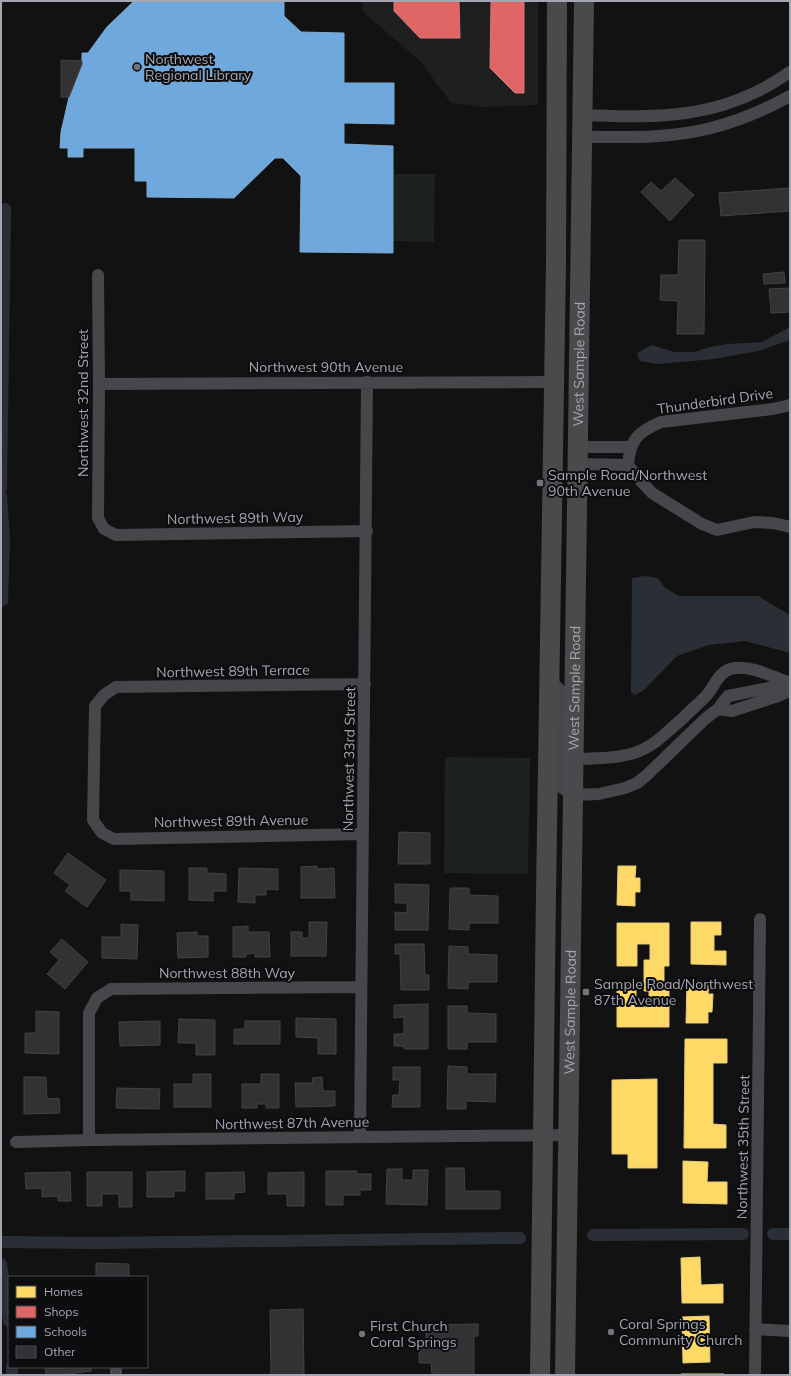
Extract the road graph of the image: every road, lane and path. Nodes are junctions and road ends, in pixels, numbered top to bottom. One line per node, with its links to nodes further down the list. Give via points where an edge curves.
1 (557, 1): 9 (main road, West Sample Road)
2 (584, 1): 6 (main road, West Sample Road)
3 (790, 72): 5 (street, via 762,89)
4 (790, 96): 7 (street, via 744,118)
5 (698, 111): 6 (street, via 646,116); 7 (street)
6 (583, 115): 8 (main road, West Sample Road)
7 (701, 130): 8 (street, via 646,136)
8 (582, 137): 11 (main road, West Sample Road)
9 (556, 208): 11 (main road, via 567,243 567,343); 13 (main road, West Sample Road)
10 (98, 275): 14 (street, Northwest 32nd Street)
11 (580, 352): 17 (main road, West Sample Road)
12 (367, 382): 13 (street, Northwest 90th Avenue); 14 (street, Northwest 90th Avenue); 21 (street, Northwest 33rd Street)
13 (553, 382): 22 (main road, via 563,388 568,400 566,509); 23 (main road, West Sample Road)
14 (99, 384): 20 (street, Northwest 32nd Street, via 98,518)
15 (790, 405): 16 (street, Thunderbird Drive, via 661,422 636,436)
16 (630, 447): 17 (street); 18 (street)
17 (578, 455): 18 (street); 22 (main road, West Sample Road)
18 (628, 465): 19 (street, via 652,492 702,524 717,530 754,522)
19 (790, 527)
20 (104, 528): 21 (street, Northwest 89th Way, via 116,535)
21 (367, 531): 25 (street, Northwest 33rd Street)
22 (576, 543): 30 (main road, West Sample Road)
23 (549, 679): 31 (street, via 560,690 559,772 562,788); 36 (main road, West Sample Road)
24 (790, 683): 28 (street, via 758,671 734,668 718,677)
25 (365, 684): 32 (street, Northwest 89th Terrace, via 116,687 104,695 95,706 93,820); 33 (street, Northwest 33rd Street)
26 (790, 687): 29 (street, via 774,687 728,696)
27 (790, 691): 29 (street, via 732,710)
28 (706, 695): 29 (street); 30 (street, via 662,736 644,748 616,757)
29 (718, 709): 31 (street, via 637,783 614,792)
30 (574, 759): 31 (main road, West Sample Road)
31 (573, 796): 37 (main road, West Sample Road)
32 (102, 833): 33 (street, Northwest 89th Avenue, via 114,839)
33 (362, 834): 35 (street, Northwest 33rd Street)
34 (760, 919): 41 (street, Northwest 35th Street)
35 (361, 987): 38 (street, Northwest 33rd Street); 39 (street, Northwest 88th Way, via 111,989 97,998 89,1013)
36 (542, 1135): 37 (street, Northwest 87th Avenue); 38 (street, Northwest 87th Avenue); 43 (main road, West Sample Road)
37 (569, 1135): 44 (main road, West Sample Road)
38 (360, 1138): 39 (street, Northwest 87th Avenue)
39 (89, 1140): 40 (street, Northwest 87th Avenue)
40 (16, 1142)
41 (756, 1329): 42 (street); 45 (street, Northwest 35th Street)
42 (790, 1331)
43 (540, 1375)
44 (565, 1375)
45 (755, 1375)

